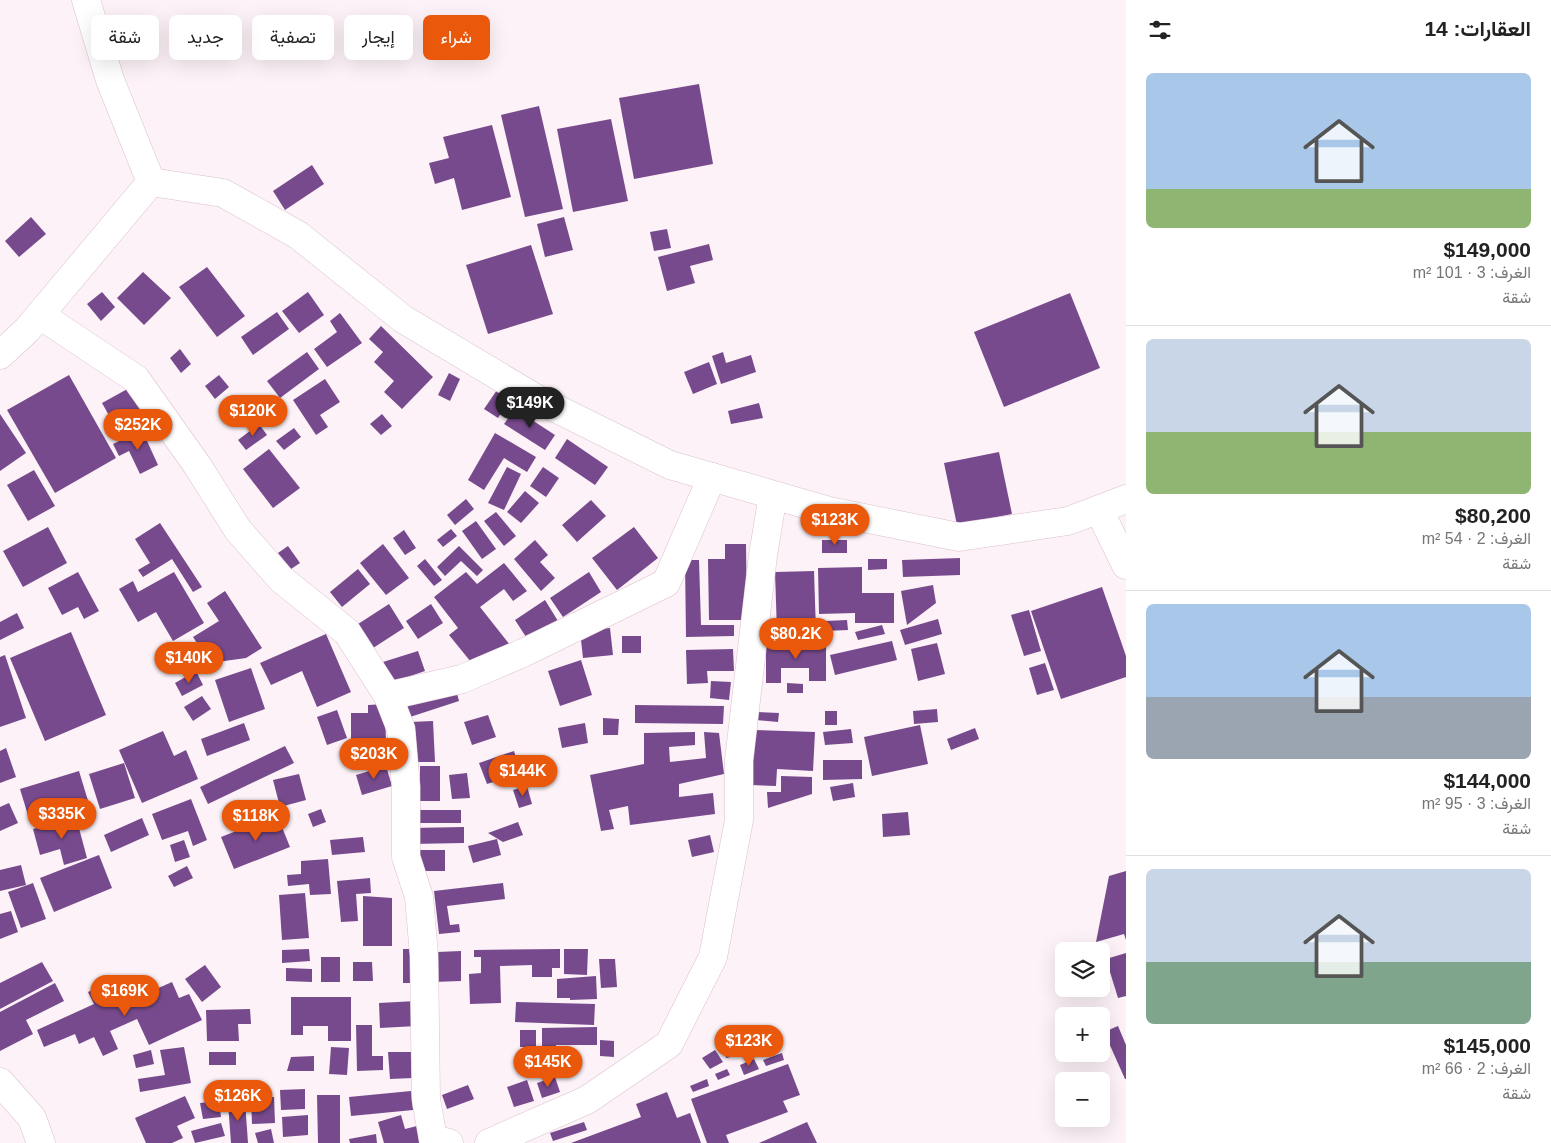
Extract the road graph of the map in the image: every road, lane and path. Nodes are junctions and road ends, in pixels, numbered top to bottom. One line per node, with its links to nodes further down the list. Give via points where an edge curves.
1 (86, 0): 2 (street, via 110,80)
2 (151, 182): 3 (street); 5 (street, via 223,193 298,235 403,319 537,400 670,465)
3 (40, 315): 4 (street); 10 (street, via 136,379 238,530 281,579 348,632)
4 (0, 355)
5 (712, 477): 6 (street); 10 (street, via 666,583 462,679)
6 (773, 495): 8 (street, via 829,511 959,537 1068,522); 14 (street, via 762,555 739,760 739,820 713,957 669,1044 587,1100)
7 (1126, 499): 8 (street)
8 (1099, 510): 9 (street)
9 (1126, 565)
10 (388, 696): 13 (street, via 400,729 406,787 406,857 419,897 424,955 426,1099 433,1138)
11 (0, 1082): 12 (street, via 32,1118)
12 (41, 1143)
13 (449, 1143)
14 (489, 1143)

